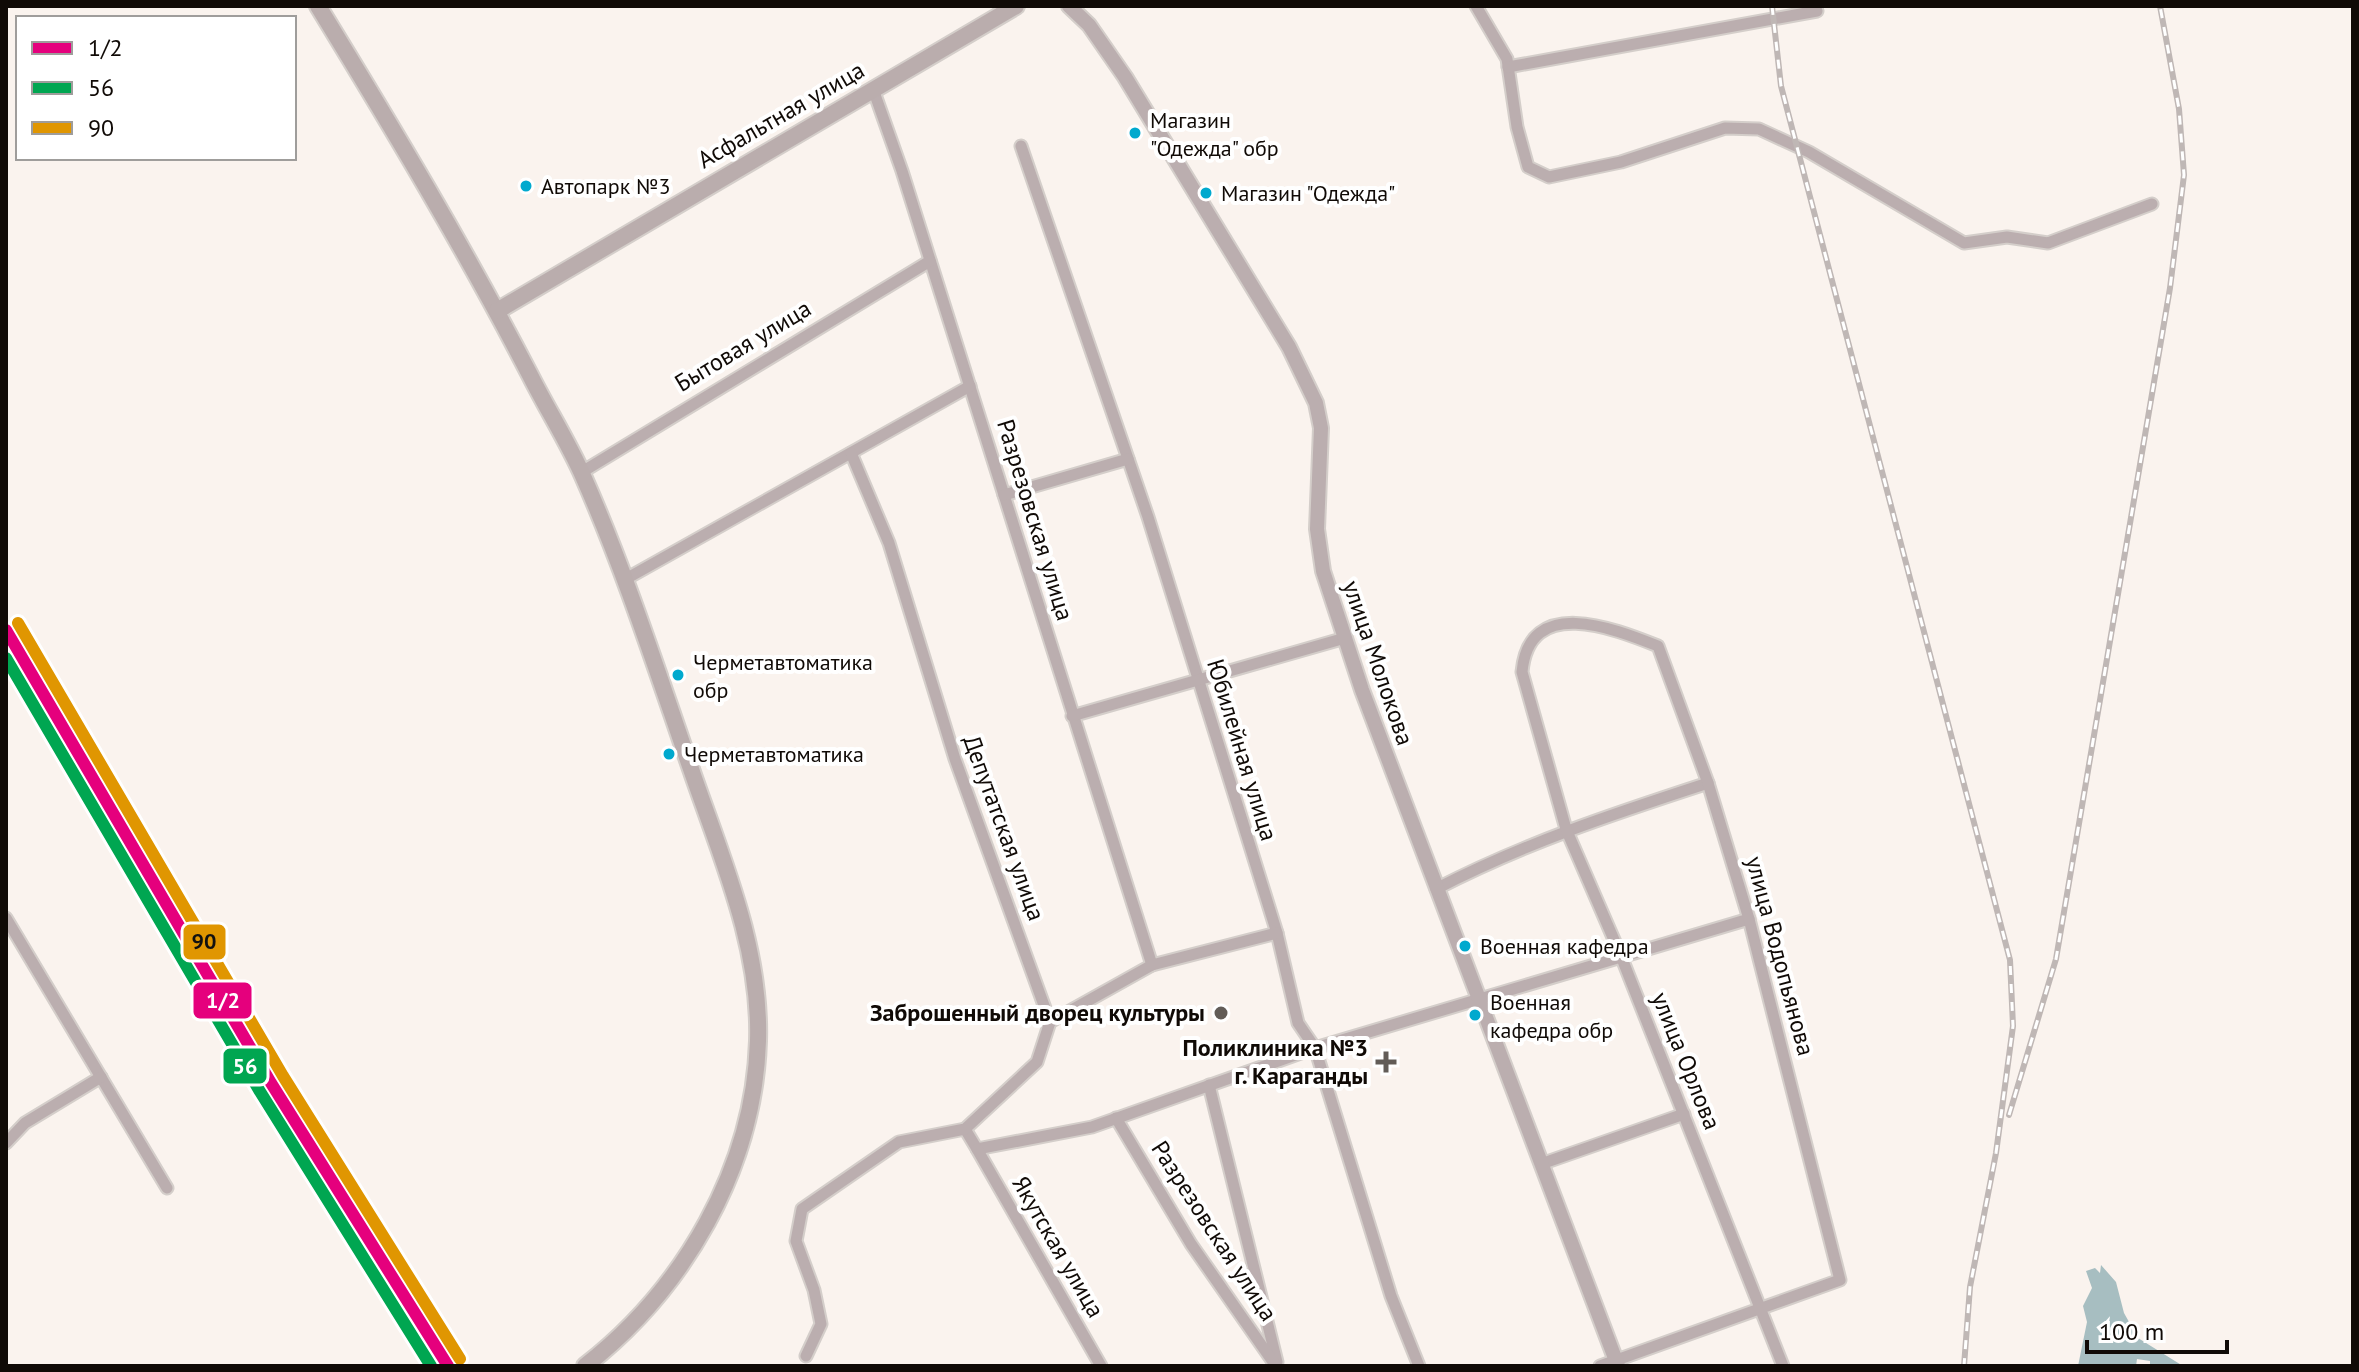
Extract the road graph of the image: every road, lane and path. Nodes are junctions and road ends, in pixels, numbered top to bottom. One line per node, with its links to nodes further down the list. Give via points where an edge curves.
1 (318, 6): 11 (main road)
2 (1016, 6): 7 (main road, Асфальтная улица)
3 (1069, 6): 19 (street, улица Молокова, via 1125,77 1316,403 1321,428 1317,529 1323,571)
4 (1476, 6): 6 (street)
5 (1817, 11): 6 (street)
6 (1508, 67): 9 (street, via 1528,167 1549,177 1621,162 1725,128 1759,129 1798,146 1964,243 2007,237 2048,243)
7 (873, 89): 10 (street, Разрезовская улица); 11 (main road, Асфальтная улица)
8 (1021, 146): 14 (street, Юбилейная улица)
9 (2152, 204)
10 (930, 261): 12 (street, Разрезовская улица); 15 (street, Бытовая улица)
11 (497, 311): 15 (main road)
12 (970, 386): 13 (street); 16 (street, Разрезовская улица)
13 (851, 453): 17 (street); 31 (street, Депутатская улица, via 889,543 955,759)
14 (1128, 459): 16 (street); 20 (street, Юбилейная улица)
15 (582, 472): 17 (main road)
16 (1004, 495): 21 (street, Разрезовская улица)
17 (624, 580): 45 (main road, via 738,906 755,979 758,1038 742,1139 708,1221 665,1289)
18 (1581, 621): 22 (street, улица Водопьянова, via 1658,646); 23 (street, улица Орлова, via 1538,636 1524,652 1522,672)
19 (1345, 638): 20 (street); 24 (street, улица Молокова)
20 (1198, 683): 21 (street); 27 (street, Юбилейная улица)
21 (1072, 716): 29 (street, Разрезовская улица)
22 (1708, 783): 23 (street); 26 (street, улица Водопьянова)
23 (1566, 829): 24 (street); 28 (street, улица Орлова)
24 (1436, 889): 30 (street, улица Молокова)
25 (6, 918): 33 (street)
26 (1749, 919): 28 (street); 42 (street, улица Водопьянова, via 1840,1280)
27 (1277, 933): 29 (street); 32 (street, Юбилейная улица, via 1298,1023)
28 (1621, 956): 30 (street); 35 (street, улица Орлова)
29 (1152, 965): 31 (street)
30 (1478, 1000): 32 (street); 40 (street, улица Молокова)
31 (1050, 1022): 37 (street, via 1037,1062)
32 (1315, 1048): 34 (street); 48 (street, Юбилейная улица, via 1391,1296)
33 (101, 1077): 38 (street, via 25,1123); 41 (street)
34 (1209, 1085): 36 (street); 47 (street, Разрезовская улица)
35 (1684, 1114): 40 (street); 42 (street, улица Орлова)
36 (1116, 1118): 39 (street); 47 (street, Разрезовская улица, via 1191,1244)
37 (965, 1129): 39 (street, Якутская улица); 43 (street, via 899,1142 802,1209 796,1241 821,1324)
38 (6, 1143)
39 (977, 1149): 46 (street, Якутская улица)
40 (1541, 1164): 44 (street, улица Молокова)
41 (167, 1188)
42 (1759, 1307): 44 (street); 50 (street, улица Орлова)
43 (806, 1356)
44 (1617, 1363): 49 (street)
45 (585, 1366)
46 (1101, 1366)
47 (1277, 1366)
48 (1419, 1366)
49 (1600, 1366)
50 (1783, 1366)

